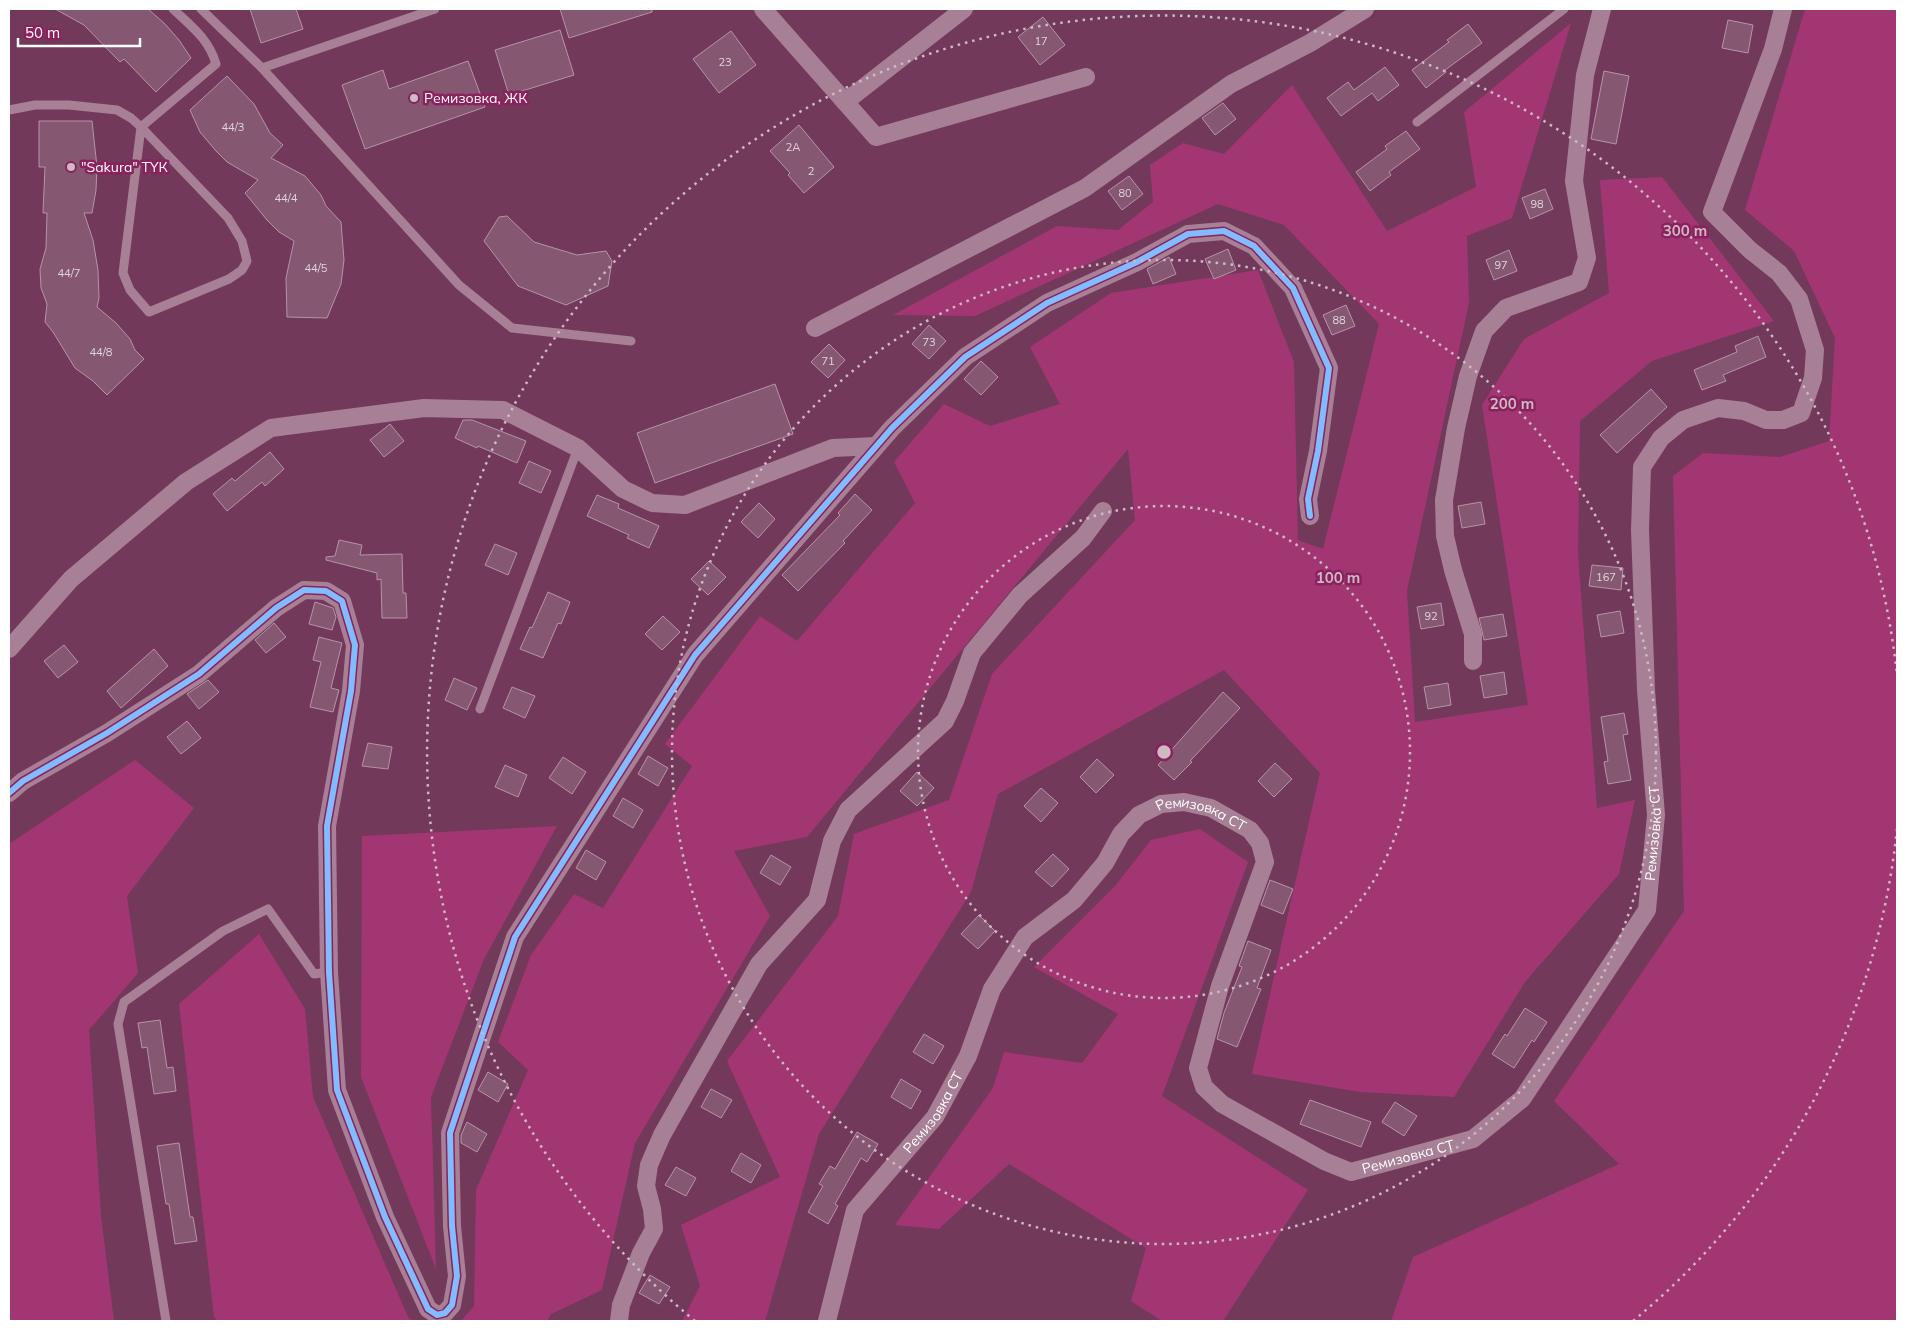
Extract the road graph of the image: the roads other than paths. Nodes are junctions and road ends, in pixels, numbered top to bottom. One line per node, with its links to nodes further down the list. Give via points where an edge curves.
1 (173, 9): 15 (lane, via 203,37 216,64)
2 (201, 9): 10 (lane)
3 (435, 9): 10 (lane)
4 (763, 9): 12 (street)
5 (964, 9): 12 (street)
6 (1365, 9): 16 (street, via 1310,44 1231,84 1085,188)
7 (1564, 9): 14 (lane)
8 (1602, 9): 23 (street, via 1585,75 1574,181 1588,258 1578,282 1506,308 1484,331 1468,376 1456,428 1444,500 1445,536 1473,634)
9 (1783, 9): 29 (street, Ремизовка СТ, via 1774,49 1712,212 1750,250 1779,273 1799,299 1815,350 1814,378 1801,413 1783,420 1766,420 1744,411 1718,408 1683,420 1661,438 1642,466 1640,530 1646,690 1656,815 1647,910 1522,1099 1473,1139 1351,1172 1324,1161 1222,1104 1204,1087 1198,1068 1220,986 1265,862 1260,844 1250,830 1211,808 1184,802 1161,804 1138,815 1121,834 1106,863 1074,900 1025,937 992,990 968,1056 935,1116 855,1210)
10 (262, 68): 17 (lane, via 459,285 512,328)
11 (1086, 77): 12 (street, via 876,137)
12 (845, 102)
13 (9, 110): 15 (lane, via 35,105 117,110)
14 (1417, 122)
15 (141, 127): 15 (lane, via 228,218 242,241 246,261 242,270 229,279 149,312 130,290 122,273)
16 (815, 328)
17 (631, 341)
18 (876, 446): 19 (street, via 833,448 685,505 652,503 623,489); 21 (street, via 965,357 1047,303 1137,262 1188,234 1224,231 1254,246 1293,288 1329,368 1308,499); 26 (street, via 695,655 515,937 450,1134 452,1226 457,1276 452,1305 445,1313 436,1315 428,1310 385,1217 337,1090)
19 (578, 448): 22 (street, via 502,410 424,408 271,428 186,482 71,579); 24 (lane)
20 (1103, 511): 28 (street, via 1083,538 1020,596 972,653 945,721 848,810 832,841 817,900 759,964 662,1135 649,1165 646,1186 654,1229 641,1253)
21 (1310, 516)
22 (9, 649)
23 (1474, 661)
24 (480, 709)
25 (9, 794): 26 (street, via 24,781 199,674 276,608 304,590 326,591 342,601 355,645 351,691 327,826)
26 (329, 972): 27 (lane, via 314,974 268,909 224,931 124,1002 118,1024)
27 (166, 1321)
28 (619, 1321)
29 (827, 1321)

